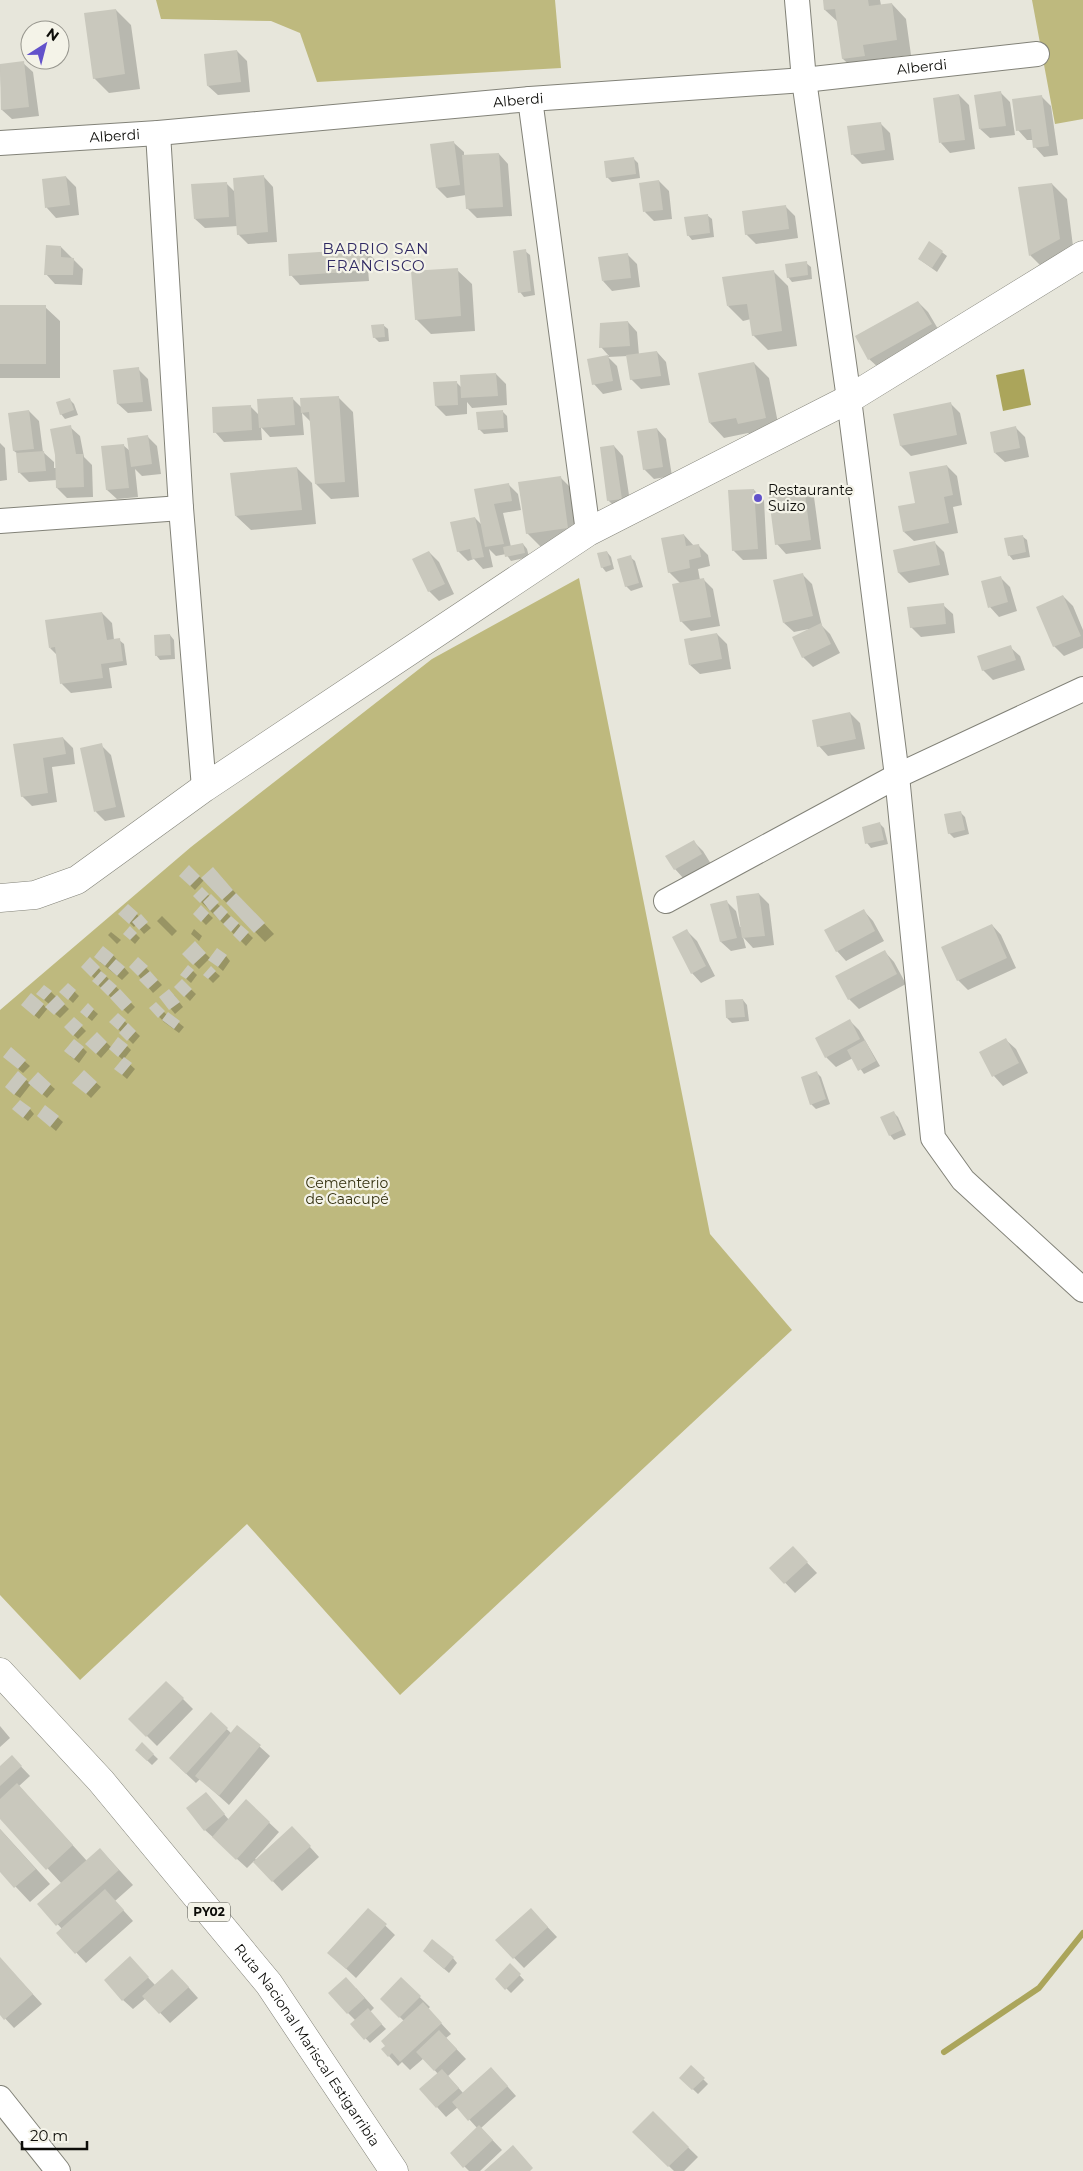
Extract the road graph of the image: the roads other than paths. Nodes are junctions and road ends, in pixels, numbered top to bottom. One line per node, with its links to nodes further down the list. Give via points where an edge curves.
1 (797, 0): 3 (street)
2 (1037, 54): 3 (street, Alberdi)
3 (804, 80): 4 (street, Alberdi); 8 (street)
4 (530, 99): 5 (street, Alberdi); 11 (street)
5 (158, 133): 6 (street, Alberdi); 9 (street)
6 (0, 143)
7 (1083, 255): 8 (street)
8 (849, 399): 11 (street); 13 (street)
9 (180, 508): 10 (street); 14 (street)
10 (0, 521)
11 (588, 532): 14 (street)
12 (1083, 689): 13 (street)
13 (897, 776): 16 (street); 17 (street, via 933,1138 963,1180)
14 (204, 788): 15 (street, via 77,880 35,895)
15 (0, 898)
16 (666, 901)
17 (1083, 1290)
18 (0, 1672): 21 (street, Ruta Nacional Mariscal Estigarribia / PY02, via 100,1781 269,1984)
19 (0, 2098): 20 (street)
20 (58, 2171)
21 (394, 2171)

